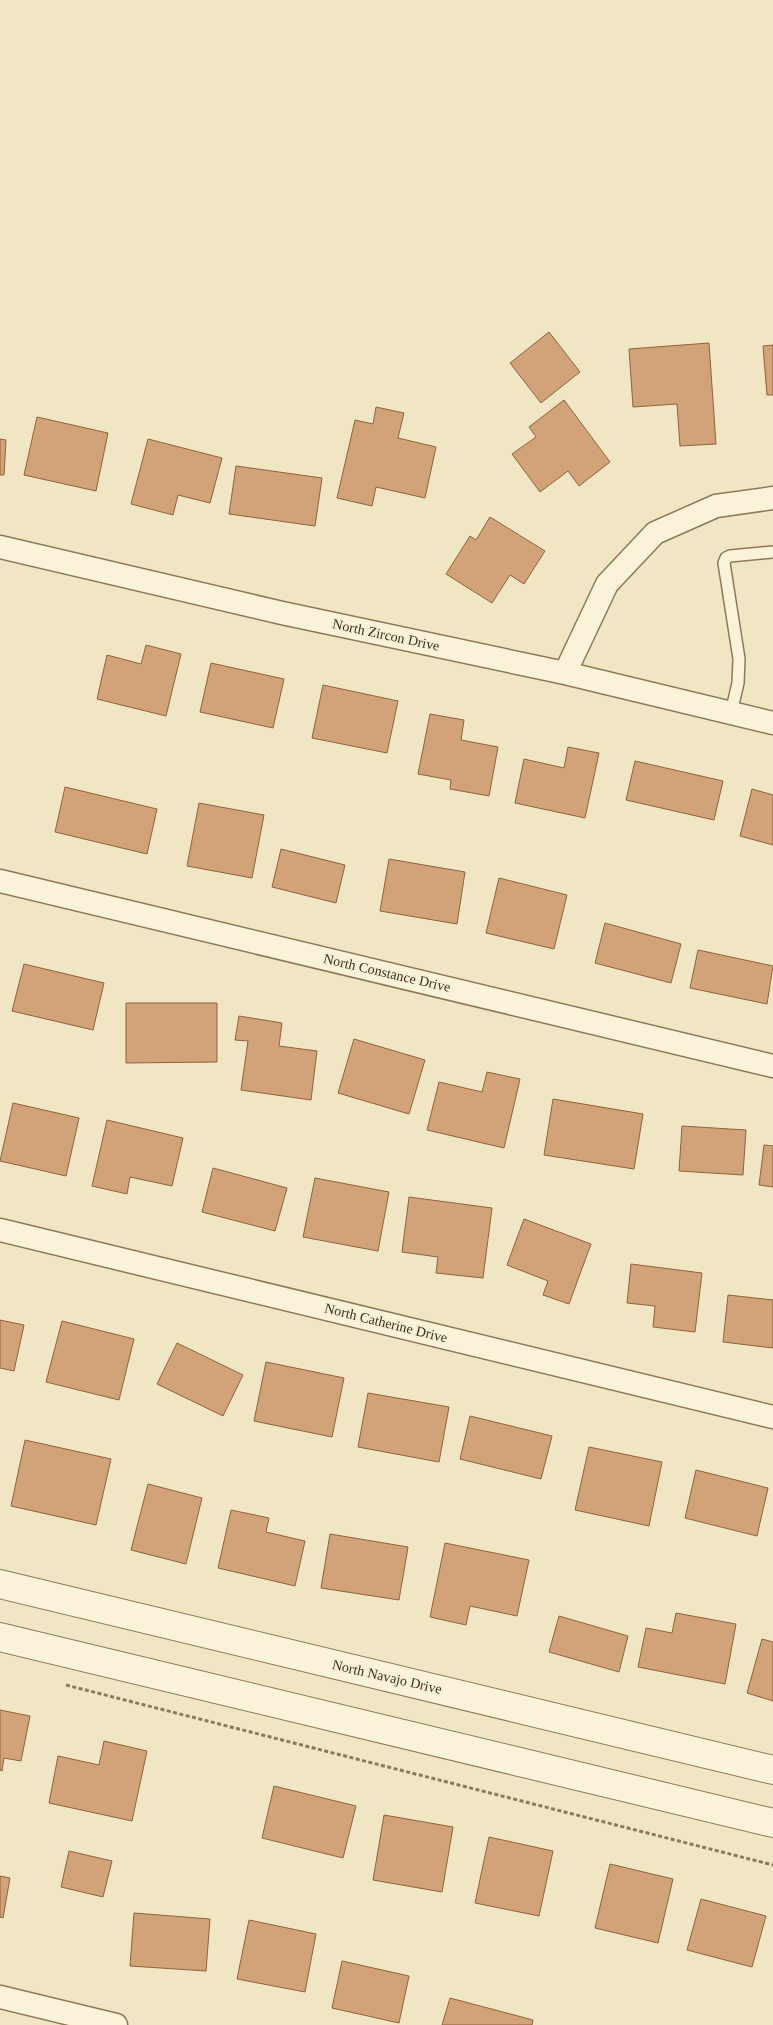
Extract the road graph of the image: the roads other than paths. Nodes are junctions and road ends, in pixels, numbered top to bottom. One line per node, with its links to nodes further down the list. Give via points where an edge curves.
1 (773, 498): 4 (street, via 716,506 655,533 607,584)
2 (0, 546): 4 (street, North Zircon Drive, via 282,613)
3 (773, 552): 5 (lane, via 730,556 724,563 739,659)
4 (564, 673): 5 (street, North Zircon Drive)
5 (731, 713): 6 (street, North Zircon Drive)
6 (773, 723)
7 (0, 881): 8 (street, North Constance Drive)
8 (773, 1066)
9 (0, 1230): 10 (street, North Catherine Drive)
10 (773, 1417)
11 (0, 1584): 13 (street, North Navajo Drive)
12 (0, 1637): 14 (street)
13 (773, 1770)
14 (773, 1823)
15 (0, 1997): 16 (street)
16 (116, 2025)

